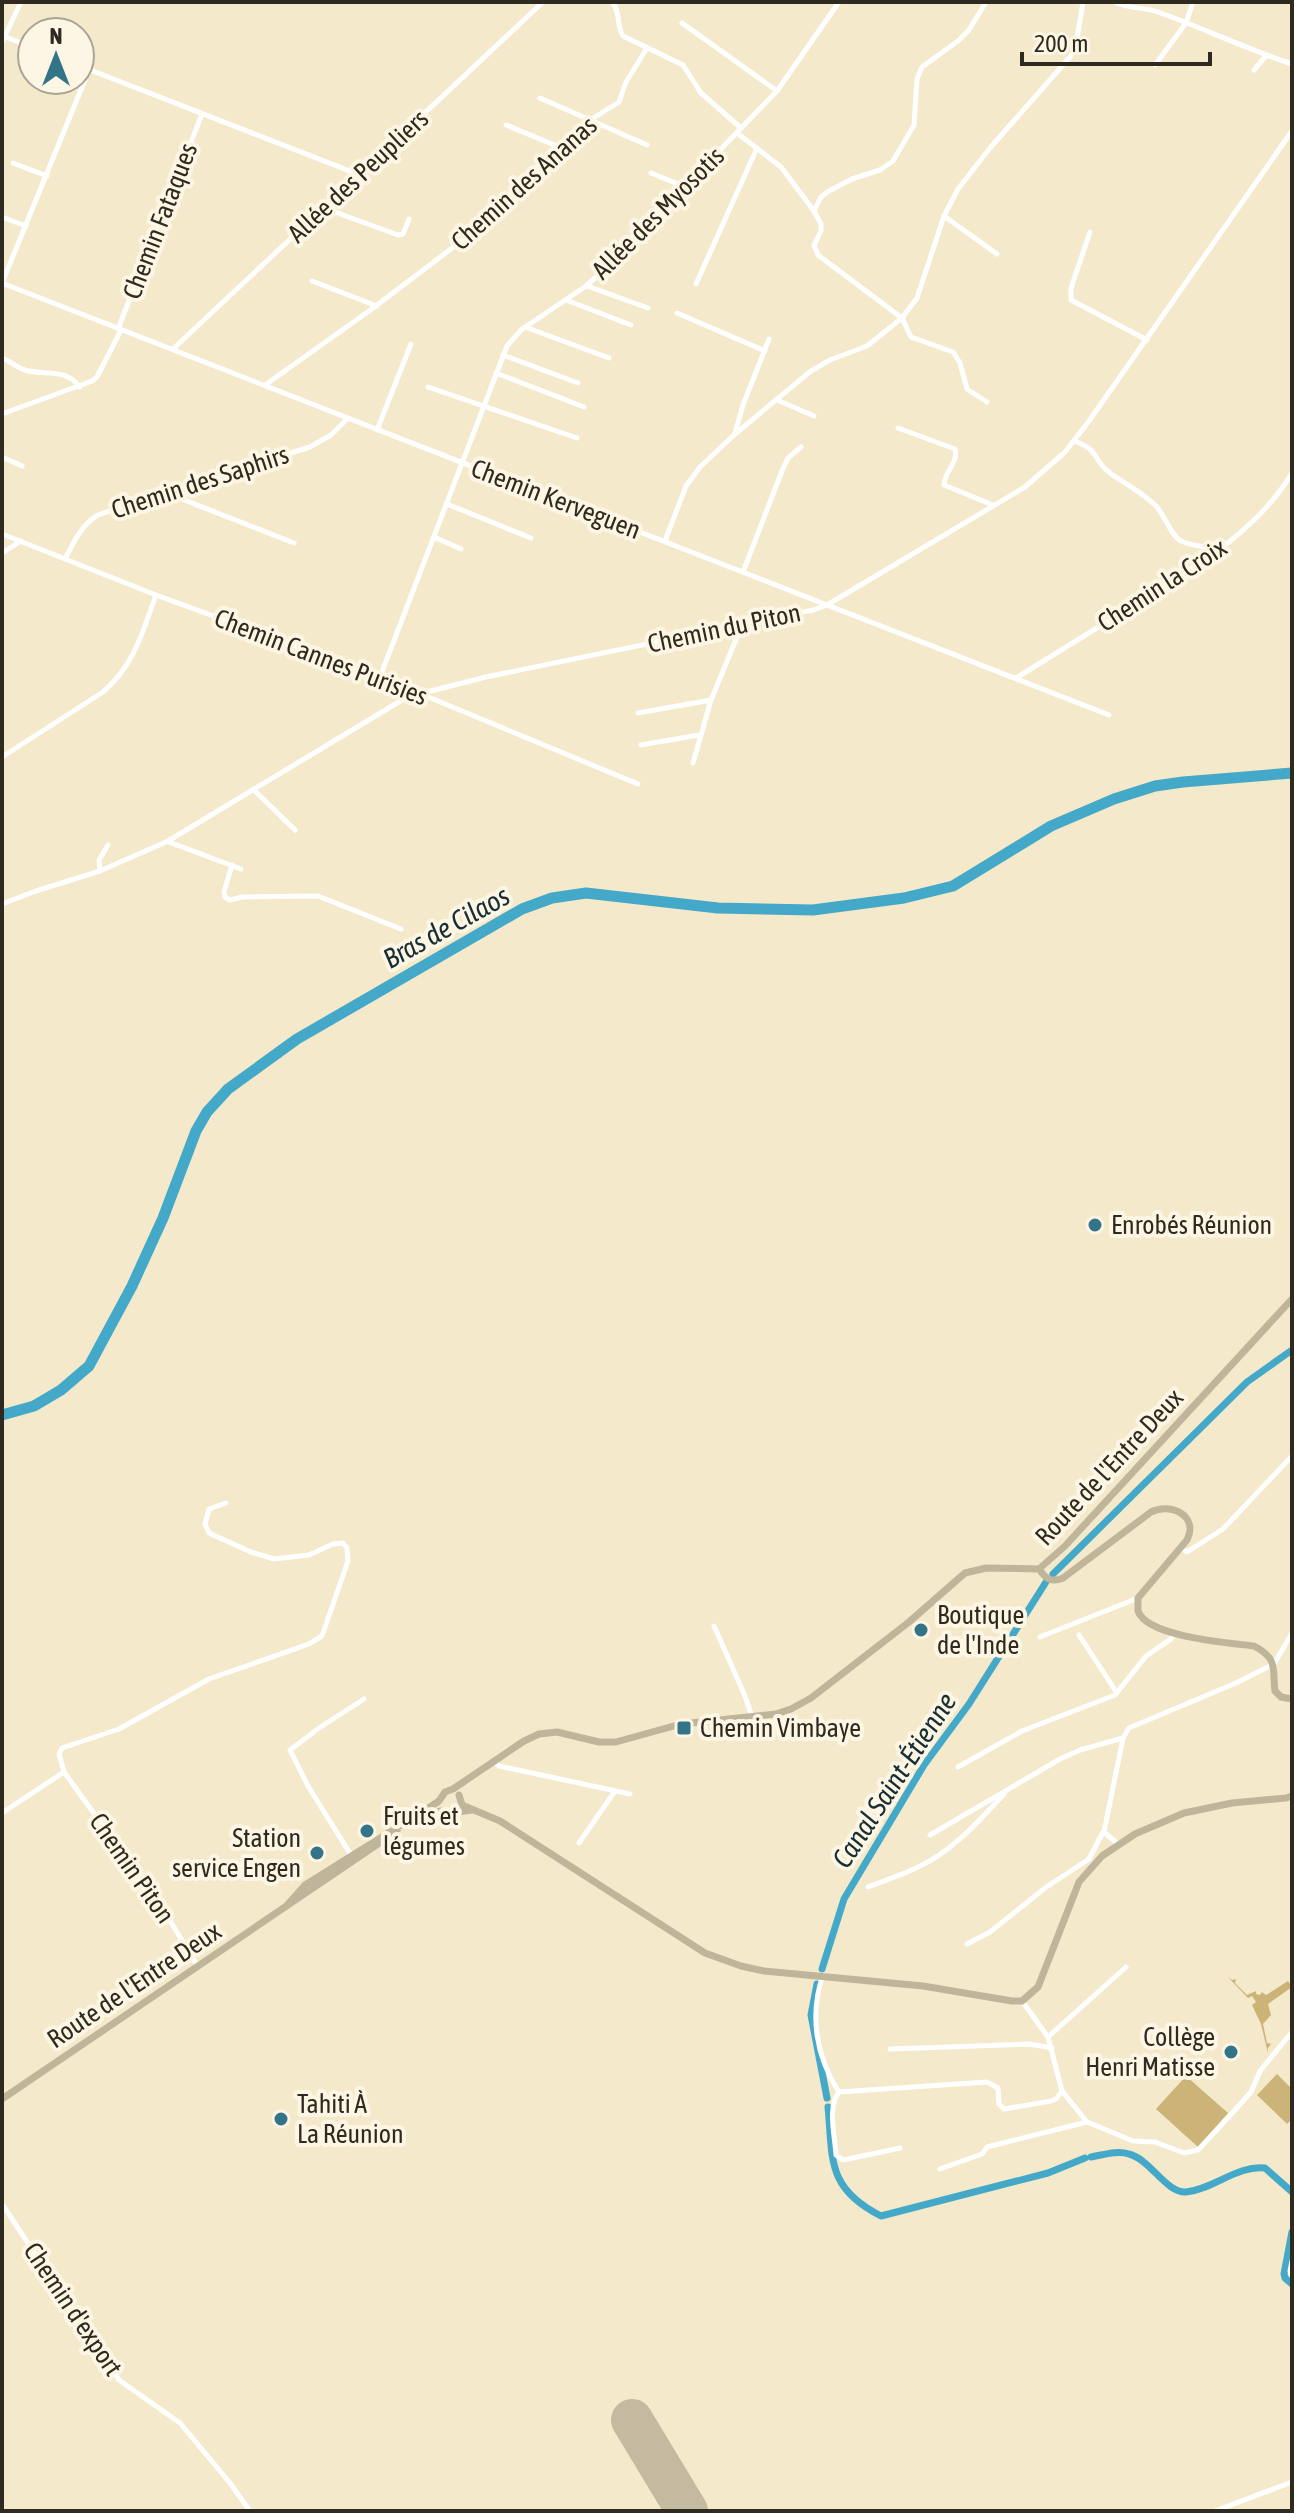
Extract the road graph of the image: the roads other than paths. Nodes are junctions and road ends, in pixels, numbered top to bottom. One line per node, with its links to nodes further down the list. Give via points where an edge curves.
1 (21, 2): 11 (street)
2 (543, 2): 31 (street, Allée des Peupliers)
3 (612, 2): 12 (street, via 621,34)
4 (839, 2): 18 (street, Allée des Myosotis)
5 (986, 2): 35 (street, via 964,35 922,67 914,125 893,161 829,191)
6 (1083, 2): 36 (street, via 1070,57 968,175)
7 (1115, 2): 10 (street)
8 (1193, 2): 10 (street)
9 (682, 23): 18 (street)
10 (1186, 23): 13 (street); 15 (street)
11 (3, 38)
12 (647, 48): 22 (street, Chemin des Ananas, via 619,102); 24 (street, via 683,65 701,93)
13 (1266, 56): 14 (street); 16 (street)
14 (1292, 64)
15 (1155, 65)
16 (1254, 70)
17 (96, 73): 21 (street)
18 (777, 91): 24 (street, Allée des Myosotis)
19 (79, 96): 32 (street)
20 (540, 98): 22 (street)
21 (202, 114): 31 (street); 53 (street, Chemin Fataques)
22 (592, 119): 26 (street); 27 (street, Chemin des Ananas)
23 (506, 125): 27 (street)
24 (739, 131): 28 (street); 33 (street, Allée des Myosotis)
25 (1292, 131): 55 (street, Chemin du Piton)
26 (647, 145)
27 (559, 147): 47 (street, Chemin des Ananas, via 488,221)
28 (757, 148): 35 (street, via 781,167); 44 (street)
29 (13, 163): 32 (street)
30 (651, 173): 33 (street)
31 (360, 175): 34 (street, Allée des Peupliers)
32 (47, 176): 39 (street)
33 (683, 186): 45 (street, Allée des Myosotis, via 627,250)
34 (324, 208): 38 (street, via 398,235); 57 (street, Allée des Peupliers)
35 (814, 211): 50 (street, via 821,224 815,252)
36 (944, 216): 41 (street); 50 (street, via 917,298)
37 (2, 217): 39 (street)
38 (409, 219)
39 (26, 226): 43 (street)
40 (1090, 232): 55 (street, via 1071,300)
41 (997, 254)
42 (312, 281): 47 (street)
43 (2, 283): 53 (street, Chemin Kerveguen)
44 (696, 284)
45 (586, 286): 46 (street, Allée des Myosotis); 48 (street)
46 (565, 300): 51 (street); 52 (street, Allée des Myosotis)
47 (377, 306): 64 (street, Chemin des Ananas)
48 (648, 308)
49 (677, 313): 58 (street)
50 (902, 318): 67 (street, via 867,346 811,371); 68 (street, via 911,337 953,352 967,389)
51 (631, 325)
52 (525, 327): 59 (street, Allée des Myosotis); 61 (street)
53 (120, 329): 57 (street, Chemin Kerveguen); 65 (street, Chemin Fataques, via 97,377)
54 (769, 339): 58 (street)
55 (1147, 340): 78 (street, Chemin du Piton)
56 (411, 344): 75 (street)
57 (173, 350): 64 (street, Chemin Kerveguen)
58 (765, 351): 76 (street)
59 (503, 355): 62 (street, Allée des Myosotis); 63 (street)
60 (2, 358): 65 (street, via 23,370 62,375)
61 (609, 358)
62 (496, 373): 69 (street, Allée des Myosotis); 70 (street)
63 (578, 383)
64 (264, 386): 73 (street, Chemin Kerveguen)
65 (80, 387): 71 (street)
66 (428, 387): 69 (street)
67 (777, 400): 72 (street); 76 (street)
68 (987, 402)
69 (483, 407): 77 (street); 81 (street, Allée des Myosotis)
70 (584, 407)
71 (2, 414)
72 (814, 416)
73 (348, 418): 75 (street, Chemin Kerveguen); 84 (street, Chemin des Saphirs, via 310,447)
74 (898, 428): 86 (street, via 955,449 944,485)
75 (377, 430): 81 (street, Chemin Kerveguen)
76 (735, 434): 91 (street, via 686,486)
77 (577, 438)
78 (1074, 441): 86 (street, Chemin du Piton, via 1037,478); 94 (street, via 1093,449 1102,466 1157,507 1174,536)
79 (801, 447): 97 (street, via 788,458)
80 (2, 457): 82 (street)
81 (463, 463): 85 (street, Allée des Myosotis); 91 (street, Chemin Kerveguen)
82 (22, 466)
83 (1292, 473): 94 (street, Chemin la Croix, via 1267,509)
84 (164, 492): 92 (street); 96 (street, Chemin des Saphirs, via 88,521)
85 (447, 504): 88 (street, Allée des Myosotis); 89 (street)
86 (994, 506): 99 (street, Chemin du Piton)
87 (2, 534): 90 (street, Chemin Cannes Purisies)
88 (434, 537): 93 (street); 101 (street, Allée des Myosotis)
89 (531, 538)
90 (21, 541): 95 (street); 96 (street, Chemin Cannes Purisies)
91 (665, 541): 97 (street, Chemin Kerveguen)
92 (294, 543)
93 (461, 549)
94 (1218, 551): 102 (street, Chemin la Croix)
95 (2, 553)
96 (65, 559): 98 (street, Chemin Cannes Purisies)
97 (743, 572): 99 (street, Chemin Kerveguen)
98 (156, 595): 101 (street, Chemin Cannes Purisies); 109 (street, via 134,654 116,681)
99 (827, 605): 100 (street, Chemin du Piton); 102 (street, Chemin Kerveguen)
100 (743, 625): 103 (street, Chemin du Piton); 104 (street)
101 (380, 677): 103 (street, Chemin Cannes Purisies)
102 (1015, 678): 106 (street, Chemin Kerveguen)
103 (419, 693): 111 (street, Chemin Cannes Purisies); 112 (street, Chemin du Piton)
104 (711, 700): 105 (street); 107 (street)
105 (638, 713)
106 (1109, 715)
107 (699, 735): 108 (street); 110 (street)
108 (641, 745)
109 (2, 757)
110 (693, 763)
111 (638, 784)
112 (253, 789): 113 (street); 114 (street, Chemin du Piton)
113 (295, 830)
114 (168, 841): 116 (street); 118 (street, Chemin du Piton)
115 (108, 845): 118 (street, via 99,860)
116 (232, 865): 117 (street); 120 (street, via 224,892 230,900 318,896)
117 (241, 869)
118 (100, 871): 119 (street, Chemin du Piton)
119 (2, 904)
120 (401, 929)
121 (1292, 1299): 125 (main road, Route de l'Entre Deux)
122 (1292, 1456): 124 (street, via 1223,1529 1187,1552)
123 (226, 1503): 140 (street, via 209,1509 209,1533 251,1552 274,1559 343,1543 347,1548 348,1561 322,1636 209,1679 119,1729 62,1748)
124 (1181, 1548): 125 (main road, via 1191,1524 1177,1510 1163,1507 1063,1578 1046,1578); 126 (main road)
125 (1039, 1569): 136 (main road, Route de l'Entre Deux, via 965,1573 811,1698 791,1709)
126 (1138, 1598): 129 (main road, via 1138,1610 1146,1620); 131 (street)
127 (714, 1626): 136 (street)
128 (1292, 1633): 132 (street)
129 (1174, 1634): 132 (main road, via 1254,1646); 133 (street, via 1146,1656)
130 (1079, 1635): 133 (street)
131 (1040, 1637)
132 (1274, 1664): 135 (main road, via 1275,1691); 137 (street, via 1133,1725)
133 (1117, 1693): 139 (street, via 1022,1731)
134 (364, 1699): 157 (street, via 290,1750)
135 (1292, 1699)
136 (752, 1717): 138 (main road, Route de l'Entre Deux, via 681,1724 616,1742 547,1732)
137 (1123, 1738): 142 (street, via 1080,1750); 153 (street)
138 (494, 1761): 141 (main road, Route de l'Entre Deux); 144 (street)
139 (958, 1767)
140 (64, 1772): 152 (street); 161 (street, Chemin Piton)
141 (463, 1782): 143 (main road, Route de l'Entre Deux); 147 (main road)
142 (1009, 1788): 154 (street); 158 (street, via 949,1847 919,1867)
143 (448, 1791): 147 (main road); 148 (main road)
144 (615, 1791): 145 (street); 155 (street)
145 (630, 1794)
146 (1292, 1796): 156 (main road, via 1184,1813)
147 (460, 1799): 150 (main road); 151 (main road)
148 (439, 1801): 149 (main road); 157 (main road, Route de l'Entre Deux)
149 (443, 1811): 150 (main road); 159 (main road, Route de l'Entre Deux, via 401,1829)
150 (456, 1811): 151 (main road)
151 (473, 1811): 163 (main road, via 500,1821 705,1953 764,1971)
152 (2, 1813)
153 (1104, 1832): 156 (street); 160 (street, via 1089,1859)
154 (930, 1835)
155 (579, 1843)
156 (1118, 1844): 164 (main road, via 1079,1882 1038,1987)
157 (351, 1855): 159 (main road, Route de l'Entre Deux, via 305,1885)
158 (868, 1887)
159 (288, 1904): 161 (main road, Route de l'Entre Deux)
160 (967, 1944)
161 (197, 1965): 171 (main road, Route de l'Entre Deux)
162 (1126, 1967): 166 (street)
163 (823, 1975): 164 (main road); 170 (street, via 817,2037)
164 (1022, 2001): 166 (street)
165 (1292, 2032): 172 (street, via 1260,2071 1251,2092 1198,2150 1184,2153 1155,2142 1133,2141)
166 (1048, 2037): 167 (street)
167 (1053, 2048): 168 (street, via 1029,2044); 169 (street)
168 (890, 2049)
169 (1062, 2091): 170 (street, via 1051,2101 1004,2109 998,2088 987,2082); 172 (street)
170 (839, 2092): 173 (street, via 833,2107 836,2155 843,2160)
171 (2, 2099)
172 (1087, 2122): 174 (street, via 987,2147 982,2154)
173 (900, 2148)
174 (940, 2169)
175 (2, 2204): 179 (street, Chemin d'export, via 119,2380 180,2423)
176 (1292, 2261): 177 (street)
177 (1292, 2276)
178 (1292, 2482): 180 (street)
179 (250, 2511)
180 (1215, 2511)

